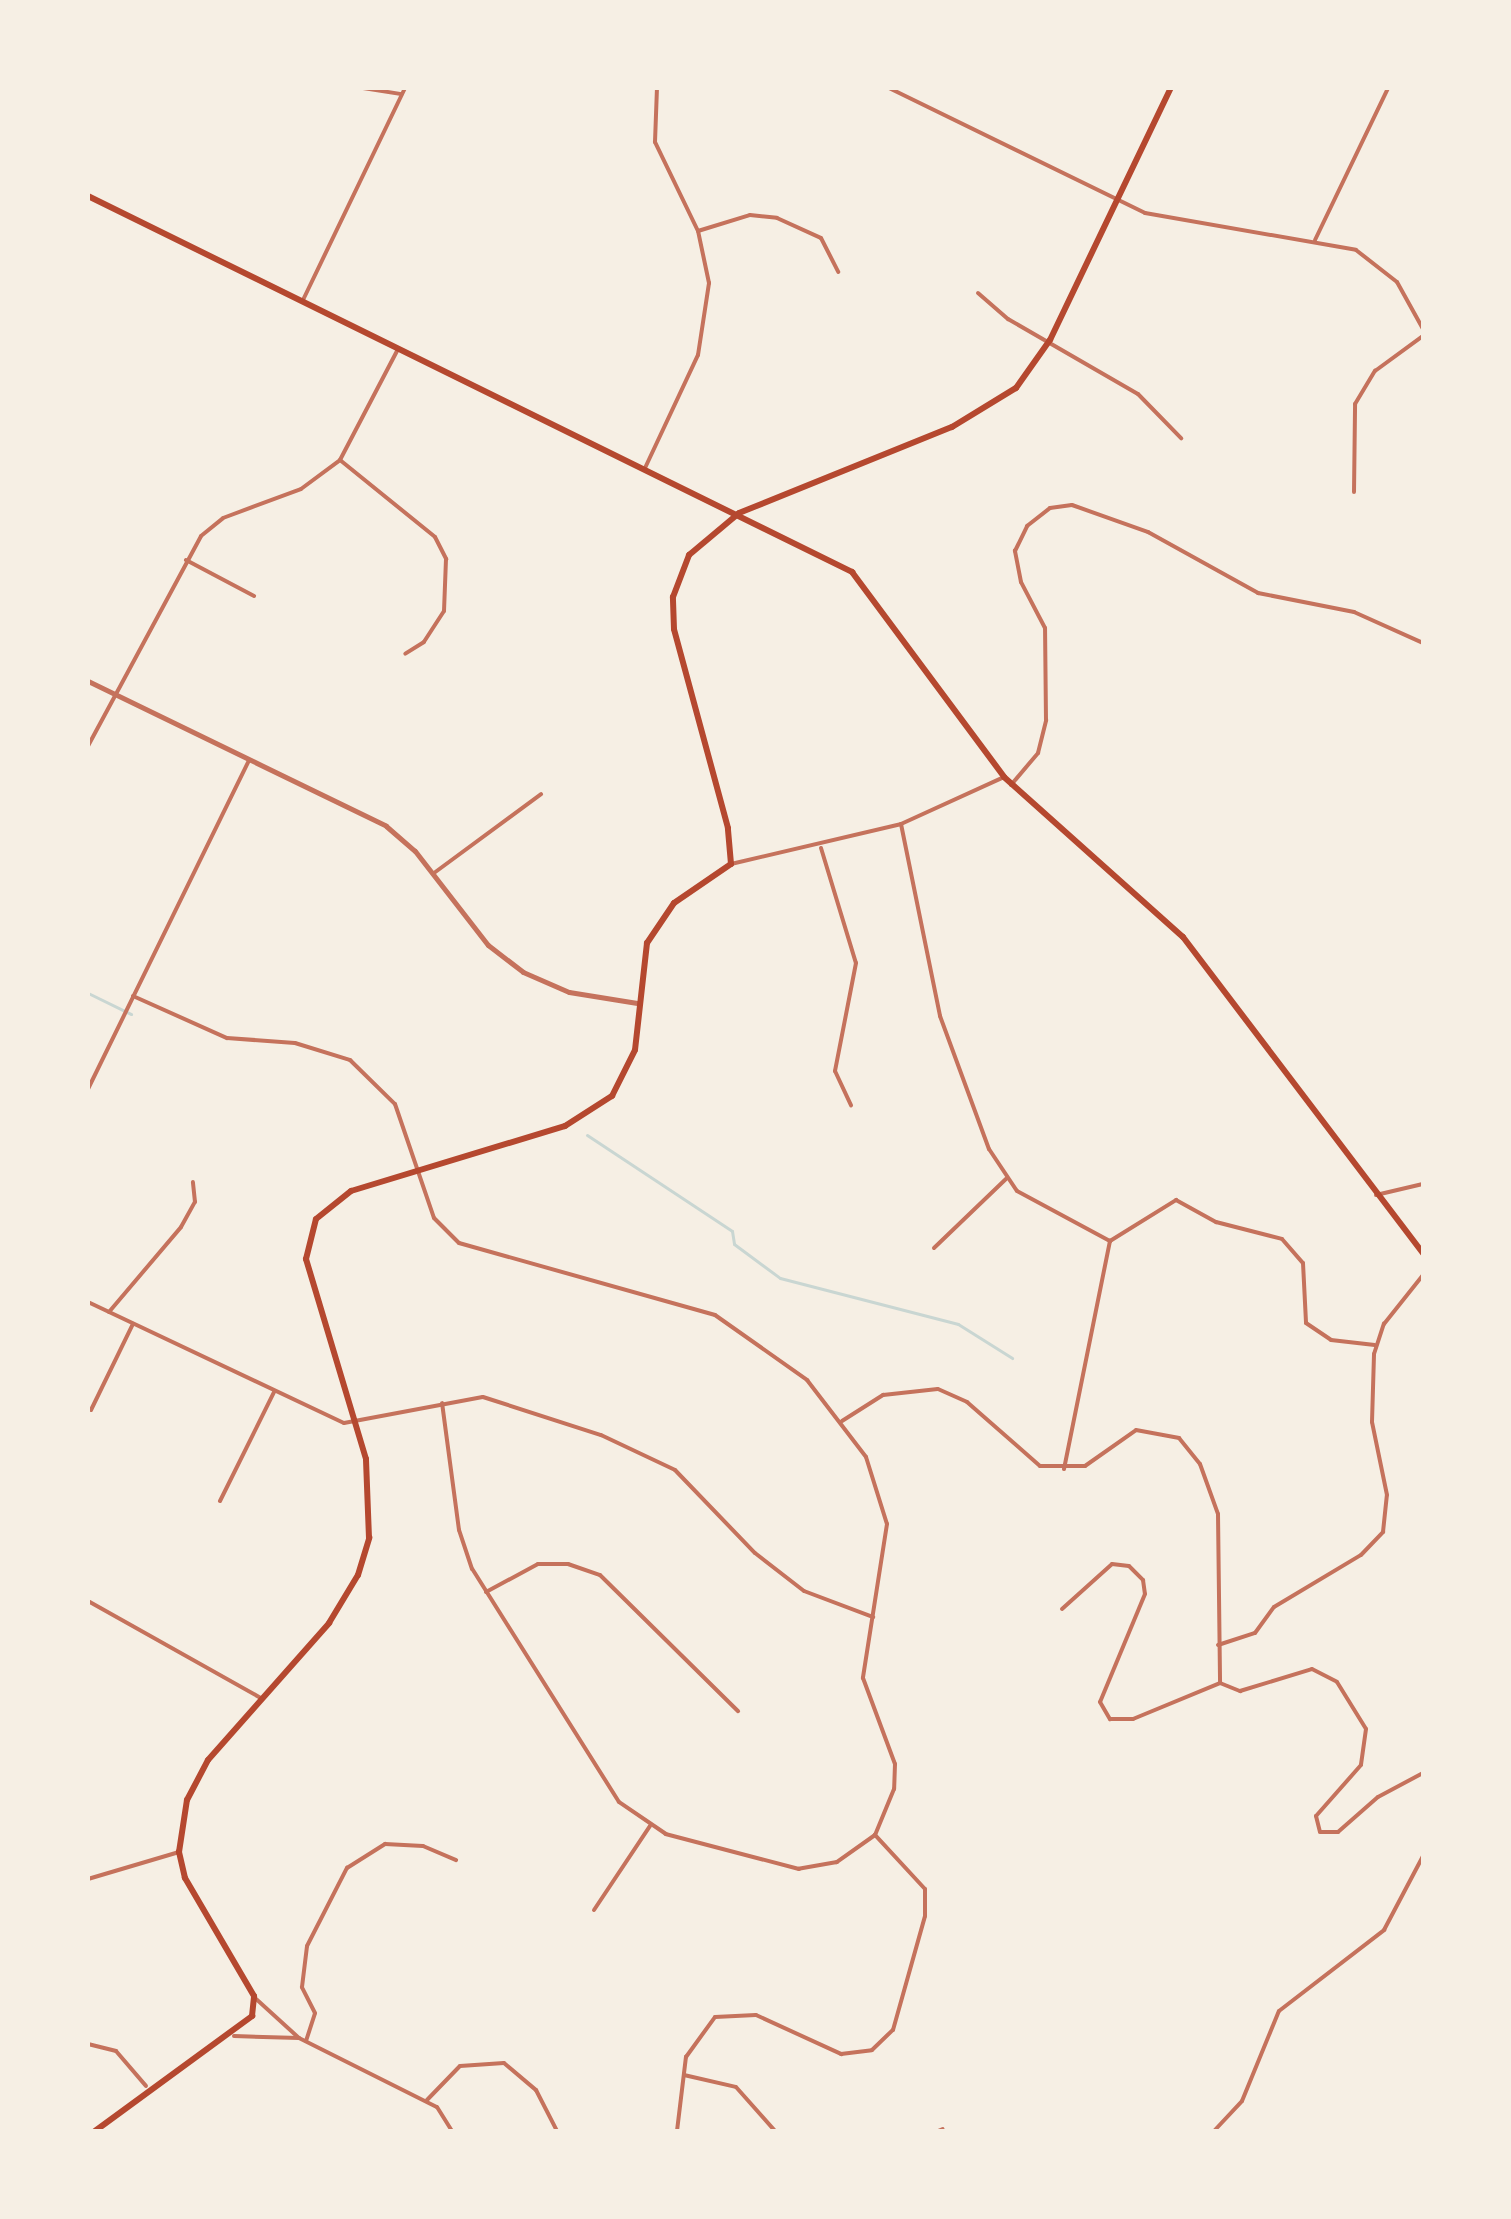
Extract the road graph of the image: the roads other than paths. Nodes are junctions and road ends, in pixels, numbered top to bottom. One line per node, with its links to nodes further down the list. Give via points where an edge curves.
1 (363, 88): 7 (street)
2 (405, 88): 7 (street)
3 (657, 88): 10 (street, via 655,142)
4 (889, 88): 9 (street)
5 (1171, 88): 9 (main road)
6 (1388, 88): 11 (street)
7 (402, 94): 14 (street)
8 (88, 196): 14 (main road)
9 (1118, 200): 11 (street, via 1186,225); 17 (main road)
10 (698, 231): 12 (street, via 750,215 777,218 821,238); 21 (street, via 709,283 706,323)
11 (1315, 240): 15 (street, via 1372,259 1397,282)
12 (838, 272)
13 (978, 293): 17 (street)
14 (303, 300): 18 (main road)
15 (1423, 329)
16 (1423, 336): 22 (street, via 1375,371 1355,404)
17 (1050, 340): 19 (street, via 1138,394); 23 (main road, via 994,406)
18 (398, 349): 20 (street); 21 (main road)
19 (1181, 438)
20 (340, 460): 24 (street, via 301,489 223,518); 27 (street, via 435,537 446,559 444,611 424,642)
21 (645, 468): 23 (main road)
22 (1354, 492)
23 (739, 513): 32 (main road, via 852,572); 37 (main road, via 689,555 673,597 674,629 728,828)
24 (186, 560): 25 (street); 29 (street)
25 (254, 596)
26 (1423, 643): 33 (street, via 1354,612 1258,593 1135,527 1072,505 1050,508 1027,526 1015,551 1021,582 1045,628 1046,720 1038,753)
27 (405, 654)
28 (88, 681): 29 (street)
29 (116, 695): 30 (street); 31 (street)
30 (88, 746)
31 (250, 758): 38 (street, via 373,818); 39 (street)
32 (1004, 777): 33 (main road); 35 (street)
33 (1011, 785): 47 (main road, via 1183,937)
34 (541, 794): 38 (street)
35 (901, 824): 36 (street); 44 (street, via 940,1016)
36 (821, 848): 37 (street); 42 (street, via 856,963 835,1071)
37 (731, 864): 40 (main road, via 660,921 640,966)
38 (434, 873): 40 (street, via 474,930 523,972 569,992)
39 (133, 996): 41 (street); 43 (street, via 227,1038 295,1043 350,1060 395,1104)
40 (637, 1003): 43 (main road, via 629,1069 596,1109)
41 (88, 1089)
42 (851, 1105)
43 (417, 1171): 59 (street, via 434,1218 459,1243 715,1315 776,1352); 60 (main road, via 341,1196 310,1233 309,1272)
44 (1006, 1179): 48 (street, via 1030,1201); 49 (street)
45 (193, 1182): 53 (street, via 195,1202 181,1227)
46 (1423, 1184): 47 (street)
47 (1376, 1195): 50 (main road)
48 (1110, 1241): 55 (street, via 1176,1200 1216,1222 1282,1239 1303,1263 1306,1323 1331,1340); 61 (street)
49 (934, 1248)
50 (1423, 1253)
51 (1423, 1275): 55 (street)
52 (88, 1302): 53 (street)
53 (109, 1312): 54 (street)
54 (133, 1324): 56 (street); 58 (street)
55 (1375, 1345): 67 (street, via 1370,1394 1387,1495 1383,1532 1361,1555 1274,1607 1255,1633)
56 (274, 1392): 60 (street); 62 (street)
57 (442, 1403): 60 (street); 63 (street, via 459,1530); 66 (street, via 512,1401 638,1450 701,1491 780,1575)
58 (91, 1410)
59 (842, 1421): 61 (street, via 883,1395 938,1389 967,1402 1027,1460); 66 (street, via 881,1489 887,1524)
60 (354, 1424): 69 (main road, via 371,1494 364,1557 329,1623)
61 (1064, 1469): 67 (street, via 1085,1466 1136,1430 1168,1432 1189,1446 1218,1514)
62 (220, 1501)
63 (486, 1592): 70 (street, via 538,1564 568,1564 600,1575); 72 (street, via 608,1786)
64 (88, 1601): 69 (street)
65 (1062, 1609): 68 (street, via 1112,1564 1129,1566 1143,1580 1145,1594 1100,1702 1110,1719 1133,1719)
66 (873, 1617): 73 (street, via 863,1678 895,1764 894,1789)
67 (1218, 1645): 68 (street)
68 (1220, 1683): 71 (street, via 1254,1689 1300,1668 1337,1682 1366,1729 1367,1748 1316,1816 1320,1832 1338,1832 1378,1797)
69 (261, 1698): 74 (main road, via 197,1776)
70 (738, 1711)
71 (1423, 1773)
72 (650, 1826): 73 (street, via 799,1869 837,1862); 78 (street)
73 (875, 1835): 84 (street, via 925,1889 925,1916 893,2030 872,2050 841,2054 756,2015 729,2013 701,2028)
74 (179, 1852): 77 (street); 79 (main road, via 202,1917)
75 (1423, 1856): 92 (street, via 1384,1930 1279,2011 1242,2101)
76 (456, 1860): 82 (street, via 423,1846 385,1844 347,1868 307,1946 301,1981 315,2013)
77 (88, 1879)
78 (594, 1910)
79 (254, 1996): 80 (main road, via 252,2016); 81 (street)
80 (234, 2036): 81 (street); 85 (main road)
81 (299, 2038): 82 (street)
82 (306, 2041): 86 (street)
83 (88, 2044): 85 (street, via 116,2051)
84 (684, 2075): 90 (street); 91 (street, via 736,2087)
85 (146, 2086): 87 (main road)
86 (427, 2100): 88 (street); 89 (street, via 460,2066 504,2063 536,2090)
87 (95, 2131)
88 (452, 2131)
89 (557, 2131)
90 (677, 2131)
91 (775, 2131)
92 (1214, 2131)

